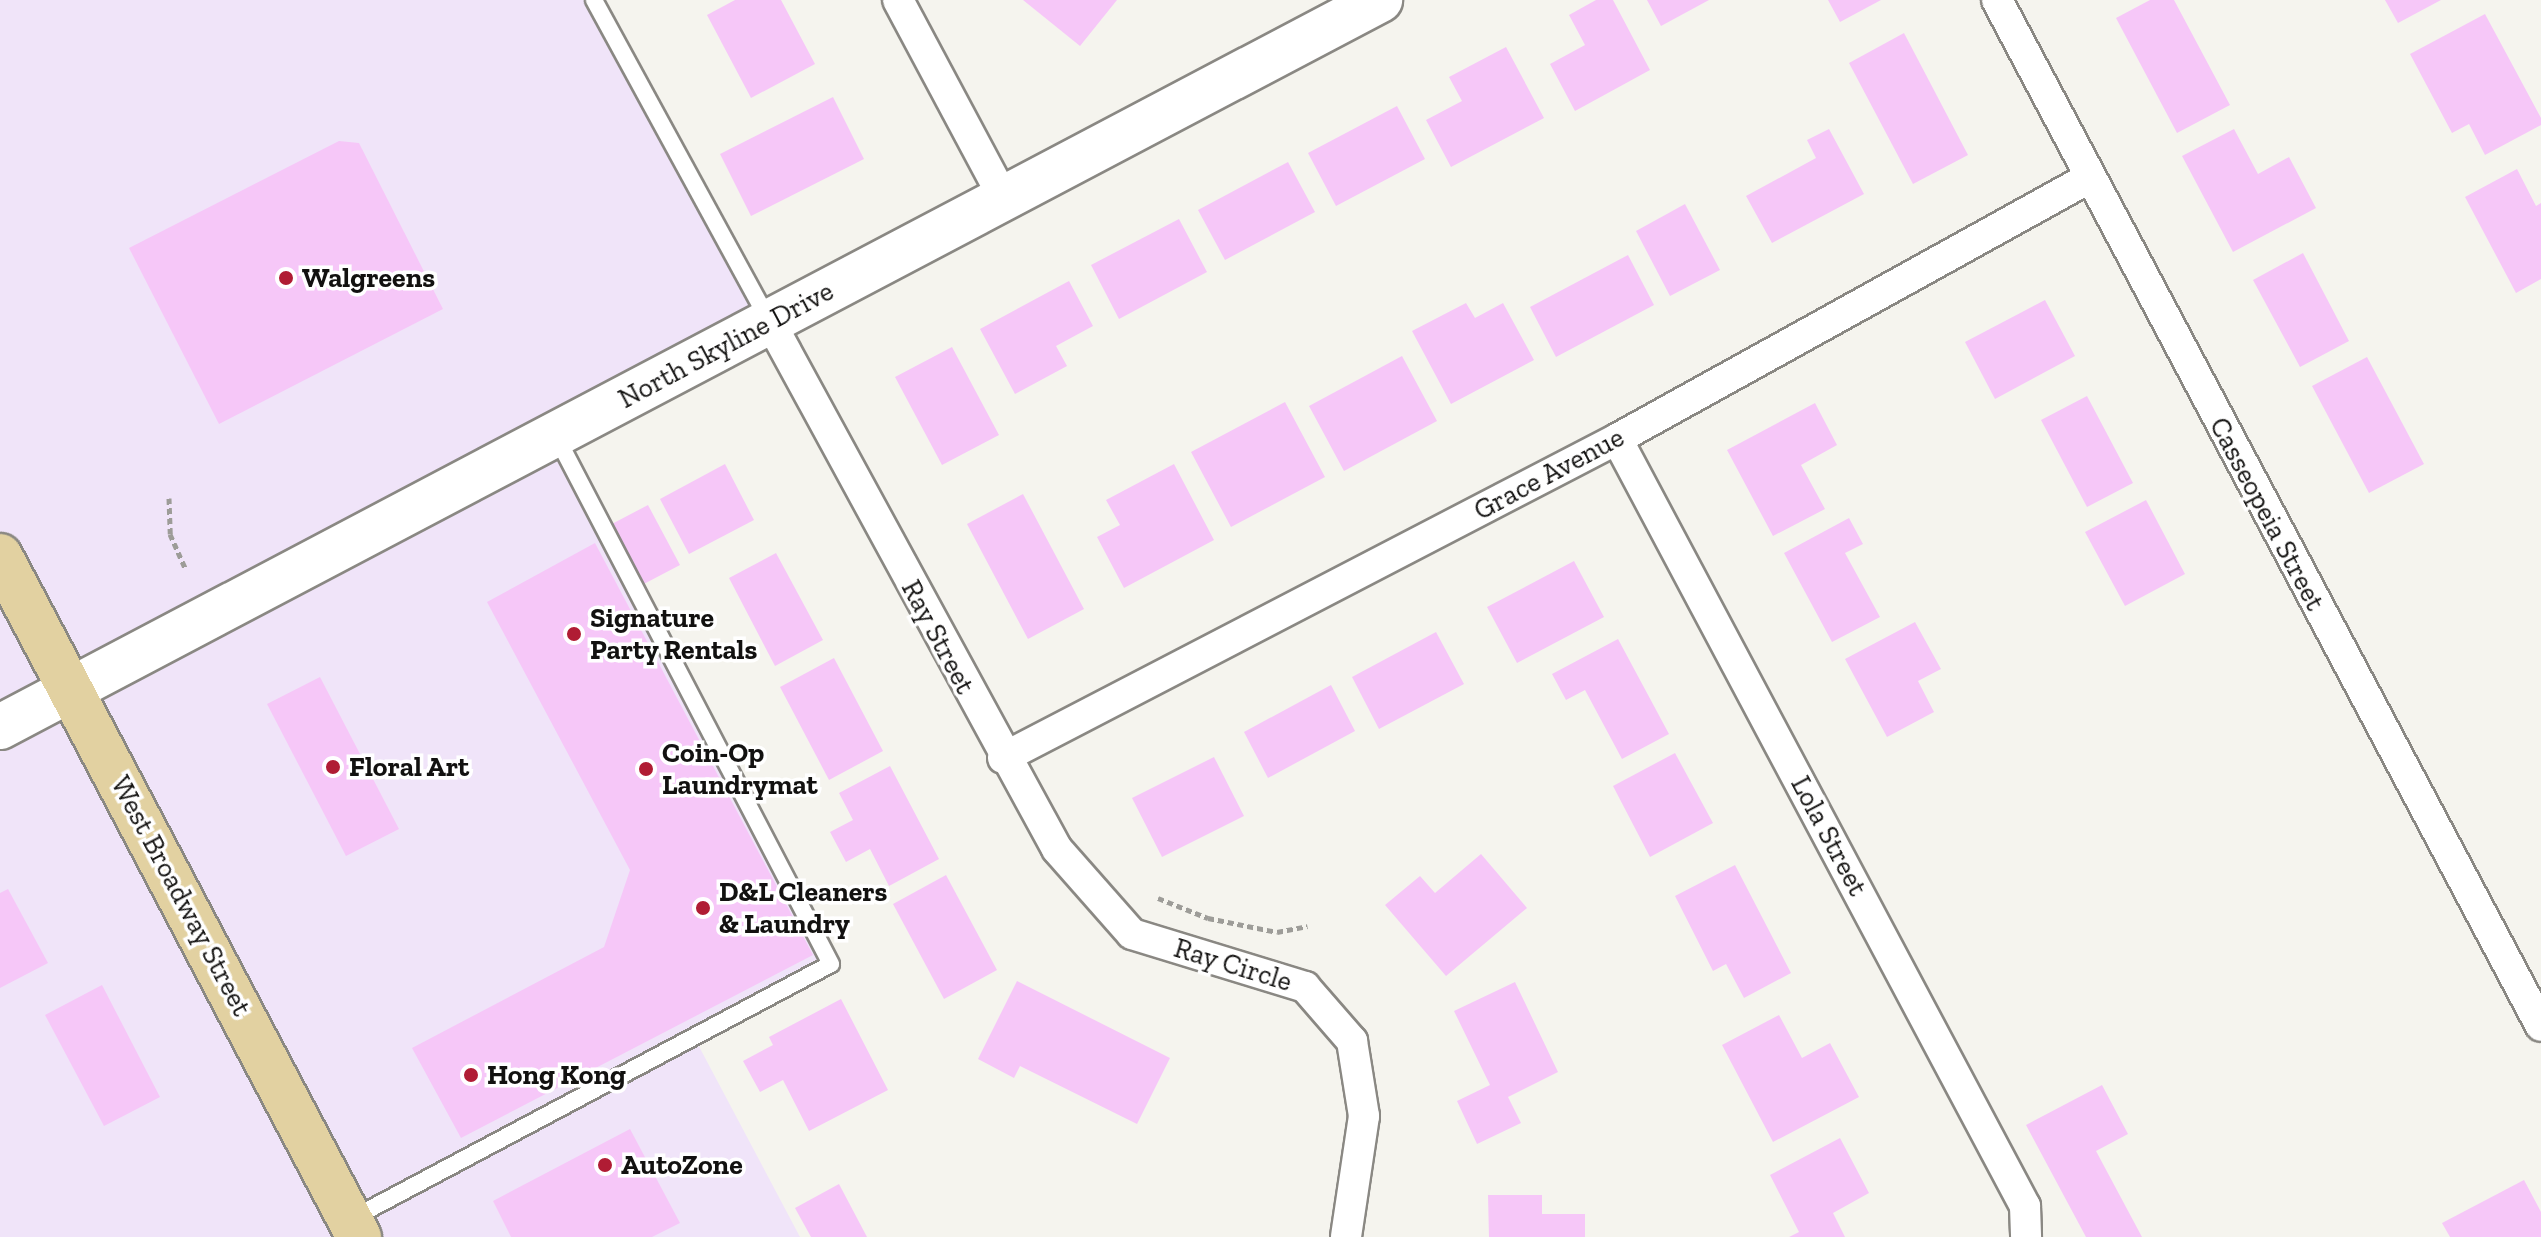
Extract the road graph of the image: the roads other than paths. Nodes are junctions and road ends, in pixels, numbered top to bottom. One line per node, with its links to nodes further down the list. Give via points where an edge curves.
1 (594, 0): 7 (lane)
2 (898, 0): 6 (street)
3 (1380, 0): 6 (main road, North Skyline Drive)
4 (1997, 0): 5 (street, Casseopeia Street)
5 (2089, 178): 9 (street, Grace Avenue); 15 (street, Casseopeia Street)
6 (1003, 197): 7 (main road, North Skyline Drive)
7 (770, 322): 8 (main road, North Skyline Drive); 13 (street, Ray Street)
8 (555, 435): 11 (main road, North Skyline Drive); 16 (lane, via 831,964)
9 (1617, 439): 13 (street, Grace Avenue); 18 (street, Lola Street, via 2025,1206)
10 (0, 556): 11 (main road, West Broadway Street)
11 (72, 688): 12 (main road, North Skyline Drive); 16 (main road, West Broadway Street)
12 (0, 727)
13 (1003, 758): 14 (street, Ray Street, via 1057,849)
14 (1132, 934): 17 (street, Ray Circle, via 1305,987 1352,1041 1364,1116)
15 (2541, 1026)
16 (354, 1228)
17 (1346, 1237)
18 (2026, 1237)

